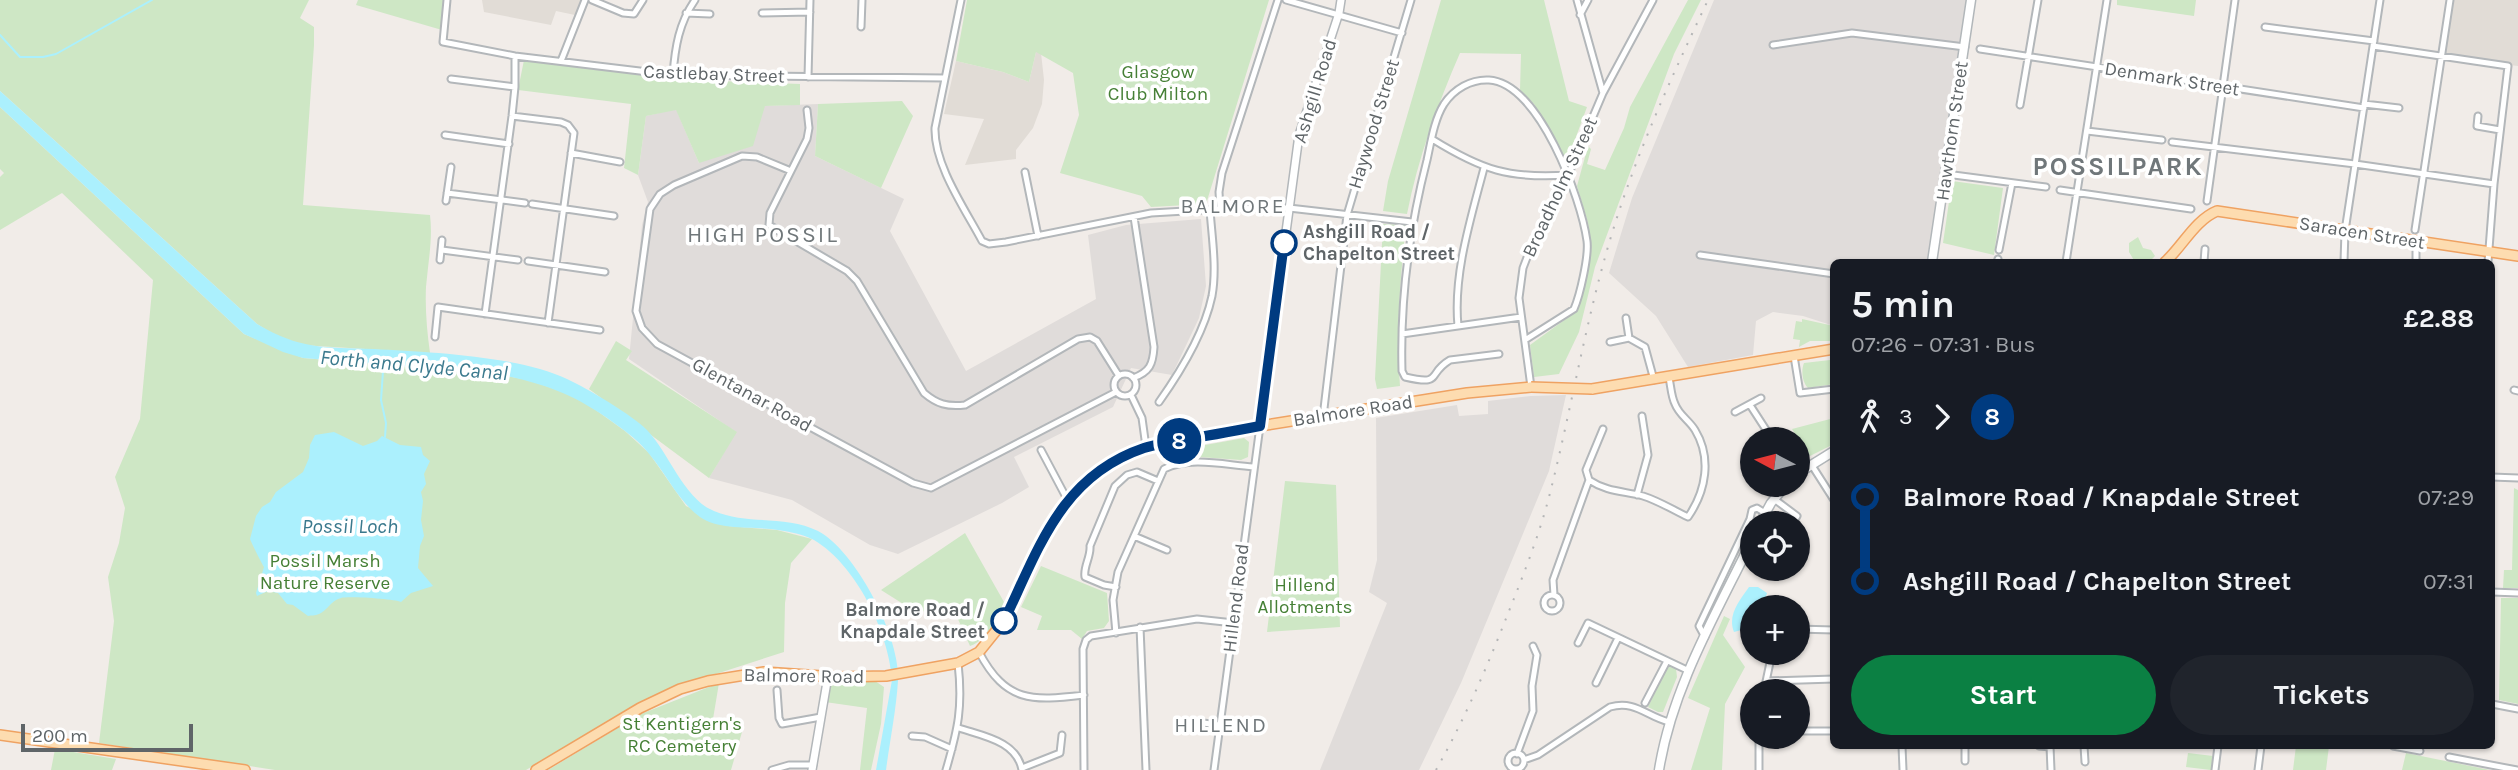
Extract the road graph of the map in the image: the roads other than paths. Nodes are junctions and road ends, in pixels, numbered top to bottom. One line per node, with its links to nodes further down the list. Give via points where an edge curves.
1 (447, 0): 34 (street, Castlebay Street, via 443,42)
2 (585, 0): 37 (street)
3 (592, 0): 4 (street, via 634,14)
4 (643, 0)
5 (695, 0): 23 (street)
6 (810, 0): 22 (street)
7 (862, 0): 27 (street)
8 (961, 0): 41 (street)
9 (1278, 0): 81 (street, via 1222,173)
10 (1286, 0): 21 (street)
11 (1411, 0): 29 (street, Haywood Street)
12 (1577, 0): 26 (street)
13 (1588, 0): 26 (street)
14 (1653, 0): 45 (street, Broadholm Street)
15 (1972, 0): 32 (main road, Hawthorn Street)
16 (2038, 0): 35 (street)
17 (2107, 0): 38 (street)
18 (2235, 0): 44 (street)
19 (2380, 0): 30 (street)
20 (2449, 0): 36 (street)
21 (1340, 5): 29 (street); 80 (street, Ashgill Road, via 1299,135)
22 (810, 12): 24 (street); 40 (street)
23 (686, 13): 25 (street); 39 (street)
24 (762, 13)
25 (710, 14)
26 (1580, 15): 45 (street)
27 (861, 27)
28 (2265, 27): 30 (street)
29 (1402, 33): 84 (street, Haywood Street)
30 (2374, 43): 36 (street); 47 (street)
31 (1773, 45): 32 (street, via 1852,33)
32 (1965, 47): 67 (main road, Hawthorn Street)
33 (1980, 49): 35 (street, Denmark Street)
34 (515, 55): 37 (street, Castlebay Street); 43 (street)
35 (2029, 56): 38 (street, Denmark Street); 46 (street)
36 (2441, 57): 52 (street, via 2508,66); 68 (street)
37 (561, 61): 39 (street, Castlebay Street)
38 (2096, 67): 44 (street, Denmark Street); 53 (street)
39 (673, 75): 40 (street, Castlebay Street)
40 (808, 77): 41 (street, Castlebay Street)
41 (945, 78): 90 (street, via 934,144 982,242)
42 (451, 79): 43 (street)
43 (515, 87): 50 (street)
44 (2223, 87): 47 (street, Denmark Street); 59 (street)
45 (1603, 93): 69 (street, Broadholm Street)
46 (2020, 105)
47 (2364, 106): 48 (street, Denmark Street); 62 (street)
48 (2399, 108)
49 (807, 110): 65 (street, via 807,139)
50 (512, 116): 58 (street); 60 (street, via 568,125 574,134)
51 (2478, 116): 52 (street, via 2477,126)
52 (2500, 130): 71 (street)
53 (2087, 131): 56 (street); 74 (street)
54 (445, 135): 58 (street)
55 (1432, 139): 64 (street); 69 (street, via 1440,112 1457,91 1474,82 1499,82 1516,90 1532,107); 87 (street)
56 (2162, 140)
57 (2172, 142): 59 (street)
58 (509, 145): 76 (street)
59 (2215, 148): 62 (street); 78 (street)
60 (571, 153): 61 (street); 79 (street)
61 (620, 162)
62 (2356, 164): 68 (street); 89 (street)
63 (451, 167): 75 (street)
64 (1484, 168): 69 (street, via 1527,176); 117 (street, via 1468,230)
65 (791, 171): 127 (street, via 770,213 769,225 852,276 924,393 935,402 965,405 1078,339 1090,337); 133 (street, Glentanar Road, via 742,156 660,194 650,209 636,311 642,328 657,344 913,483 931,488)
66 (1025, 172): 90 (street)
67 (1946, 174): 70 (street); 100 (main road, Hawthorn Street)
68 (2423, 174): 71 (street); 88 (street)
69 (1568, 175): 114 (street, Broadholm Street, via 1526,257 1519,288); 122 (street, via 1587,246 1577,299 1574,309)
70 (2012, 183): 72 (street); 95 (street)
71 (2494, 184): 96 (street)
72 (2046, 187)
73 (2060, 190): 74 (street)
74 (2077, 192): 82 (street); 101 (street)
75 (447, 193): 76 (street); 77 (street)
76 (500, 200): 79 (street); 99 (street)
77 (446, 201)
78 (2207, 201)
79 (564, 208): 85 (street); 110 (street)
80 (1289, 208): 81 (street); 84 (street); 141 (street, Ashgill Road)
81 (1220, 209): 83 (street)
82 (2192, 209)
83 (1210, 210): 86 (street); 136 (street, via 1212,296 1202,327)
84 (1347, 215): 87 (street); 140 (street, Haywood Street)
85 (614, 216)
86 (1134, 217): 90 (street); 128 (street, via 1154,347 1153,362 1145,373)
87 (1409, 222): 119 (street)
88 (2415, 230)
89 (2346, 232): 92 (main road, Saracen Street); 102 (main road, Saracen Street, via 2217,211 2207,215); 104 (street)
90 (1038, 236)
91 (442, 240): 94 (street)
92 (2416, 242): 96 (main road, Saracen Street); 105 (street)
93 (2205, 249): 103 (street)
94 (442, 250): 99 (street); 107 (street)
95 (2000, 250)
96 (2488, 252): 98 (main road, Saracen Street); 106 (street)
97 (1700, 255): 112 (street)
98 (2518, 256)
99 (492, 257): 108 (street); 113 (street)
100 (1932, 259)
101 (2066, 259)
102 (2168, 259)
103 (2204, 259)
104 (2344, 259)
105 (2416, 259)
106 (2488, 259)
107 (440, 260)
108 (518, 260)
109 (528, 261): 110 (street)
110 (556, 266): 111 (street); 116 (street)
111 (605, 272)
112 (1830, 273)
113 (485, 314): 116 (street); 120 (street, via 438,307)
114 (1521, 317): 117 (street); 122 (street, Broadholm Street)
115 (1626, 318): 121 (street)
116 (548, 323): 118 (street)
117 (1458, 326): 119 (street)
118 (600, 330)
119 (1402, 334): 125 (street, via 1403,375 1427,381 1450,360)
120 (435, 337)
121 (1629, 338): 123 (street); 130 (street, via 1645,347)
122 (1524, 340): 131 (street, Broadholm Street)
123 (1610, 342)
124 (1830, 350): 126 (main road, Balmore Road)
125 (1499, 354)
126 (1794, 356): 129 (main road, Balmore Road); 132 (street, via 1800,393)
127 (1119, 376): 128 (street); 133 (street, via 1114,382)
128 (1133, 378): 134 (street, via 1136,389)
129 (1669, 378): 130 (main road, Balmore Road); 156 (street, via 1674,403 1704,449 1705,480 1688,517)
130 (1654, 380): 131 (main road, Balmore Road, bridge, via 1592,388)
131 (1531, 387): 140 (main road, Balmore Road)
132 (1830, 389)
133 (1116, 392): 134 (street)
134 (1131, 395): 146 (street, via 1142,418)
135 (1761, 398): 137 (street)
136 (1159, 402)
137 (1750, 405): 138 (street); 143 (street)
138 (1735, 412)
139 (1642, 416): 145 (street)
140 (1323, 417): 141 (main road, Balmore Road)
141 (1260, 426): 146 (main road, Balmore Road); 150 (street, Hillend Road)
142 (1655, 427): 145 (street)
143 (1764, 427)
144 (1603, 429): 153 (street, via 1586,470)
145 (1645, 429): 156 (street, via 1648,455)
146 (1146, 447): 157 (main road, Balmore Road, via 1102,467)
147 (1041, 450): 157 (street)
148 (1830, 453): 149 (main road)
149 (1811, 464): 155 (street)
150 (1253, 467): 154 (street, via 1174,464 1164,469); 169 (street, Hillend Road)
151 (2495, 477): 152 (street)
152 (2518, 478)
153 (1590, 480): 156 (street, via 1602,488); 168 (street, via 1553,580)
154 (1158, 481): 161 (street); 165 (street, via 1137,472 1120,480 1090,546 1085,577)
155 (1830, 494)
156 (1637, 495)
157 (1067, 499): 178 (main road, Balmore Road, via 1004,621)
158 (1774, 499): 159 (main road); 160 (street)
159 (1766, 511)
160 (1790, 511)
161 (1134, 536): 163 (street); 165 (street)
162 (1740, 542): 174 (street, via 1699,626)
163 (1167, 550)
164 (1740, 565): 174 (main road)
165 (1115, 587): 173 (street)
166 (2495, 592): 167 (street)
167 (2518, 593)
168 (1554, 595)
169 (1234, 623): 170 (street, via 1197,619); 196 (street, Hillend Road)
170 (1140, 627): 173 (street); 226 (street)
171 (1810, 629): 172 (street)
172 (1830, 630)
173 (1116, 633): 189 (street, via 1086,640)
174 (1705, 637): 183 (main road)
175 (1618, 638): 176 (street, via 1588,623); 181 (street); 187 (street)
176 (1578, 643)
177 (1533, 646): 180 (street)
178 (979, 652): 182 (main road, Balmore Road); 189 (street, via 991,674 1011,692 1051,699)
179 (1548, 654): 180 (street)
180 (1537, 655): 213 (street, via 1533,711)
181 (1667, 661): 183 (street); 190 (street)
182 (958, 663): 184 (main road, Balmore Road, via 897,675); 197 (street)
183 (1689, 671): 195 (main road)
184 (828, 676): 193 (street); 222 (main road, Balmore Road, via 746,674 680,689)
185 (1830, 679): 186 (street)
186 (1810, 680)
187 (1596, 683)
188 (777, 690): 193 (street, via 782,724)
189 (1084, 695): 225 (street)
190 (1646, 703)
191 (2495, 705): 192 (street)
192 (2518, 709)
193 (821, 717): 218 (street)
194 (1195, 722): 196 (street)
195 (1669, 722): 215 (street, via 1629,704 1610,707); 228 (main road)
196 (1219, 724): 227 (street, Hillend Road)
197 (959, 728): 203 (street); 220 (street, via 1011,748)
198 (1830, 731): 199 (street)
199 (1810, 732)
200 (0, 735): 221 (main road)
201 (1062, 735): 220 (street, via 1060,752)
202 (912, 736): 203 (street)
203 (952, 748): 224 (street)
204 (1759, 749): 229 (street)
205 (1902, 749): 230 (street)
206 (1965, 749): 216 (street)
207 (2050, 749): 231 (street)
208 (2084, 749): 217 (street)
209 (2218, 749): 232 (street)
210 (2261, 749): 233 (street)
211 (2412, 749): 212 (street)
212 (2420, 751)
213 (1517, 754): 215 (street); 219 (street, via 1508,759)
214 (2449, 757): 234 (street)
215 (1524, 760): 219 (street, via 1520,768)
216 (1965, 761)
217 (2085, 762)
218 (813, 768): 223 (street, via 789,765)
219 (1509, 768)
220 (1022, 769)
221 (245, 770)
222 (536, 770)
223 (772, 770)
224 (946, 770)
225 (1084, 770)
226 (1146, 770)
227 (1214, 770)
228 (1659, 770)
229 (1759, 770)
230 (1903, 770)
231 (2051, 770)
232 (2215, 770)
233 (2258, 770)
234 (2517, 770)

